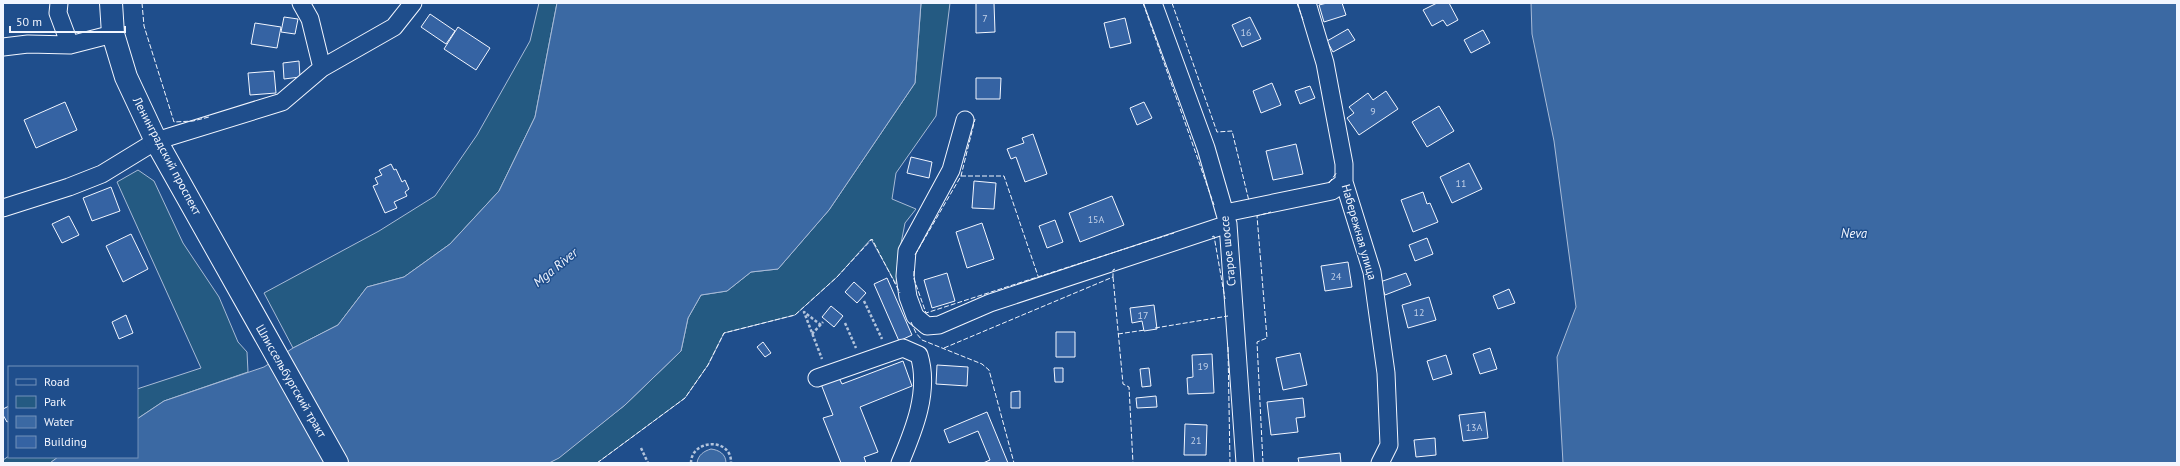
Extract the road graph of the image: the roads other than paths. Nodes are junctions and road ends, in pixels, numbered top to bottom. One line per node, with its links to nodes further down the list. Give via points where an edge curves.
1 (59, 3): 8 (street, via 58,13)
2 (111, 3): 7 (main road, Ленинградский проспект)
3 (302, 3): 10 (street, via 310,19)
4 (413, 3): 10 (street, via 394,27)
5 (1153, 3): 15 (street, Старое шоссе, via 1206,148)
6 (1307, 3): 13 (street, Набережная улица, via 1325,63 1344,164)
7 (113, 34): 8 (street); 12 (main road, Ленинградский проспект, via 126,77)
8 (70, 45): 9 (street, via 28,44)
9 (3, 47)
10 (322, 68): 12 (street, via 282,102)
11 (965, 120): 15 (street, via 951,170 907,251 905,276 908,297 915,316 927,326 939,324 990,302)
12 (156, 141): 14 (street, via 102,174); 16 (main road, Ленинградский проспект)
13 (1344, 182): 15 (street, via 1332,191); 21 (street, Набережная улица, via 1372,272 1386,373 1389,445)
14 (3, 208)
15 (1226, 218): 20 (street, Старое шоссе)
16 (245, 300): 18 (main road, Шлиссельбургский тракт)
17 (823, 376): 19 (street, via 904,348 919,355 923,369 921,403 911,438)
18 (338, 463)
19 (900, 463)
20 (1245, 463)
21 (1380, 463)

